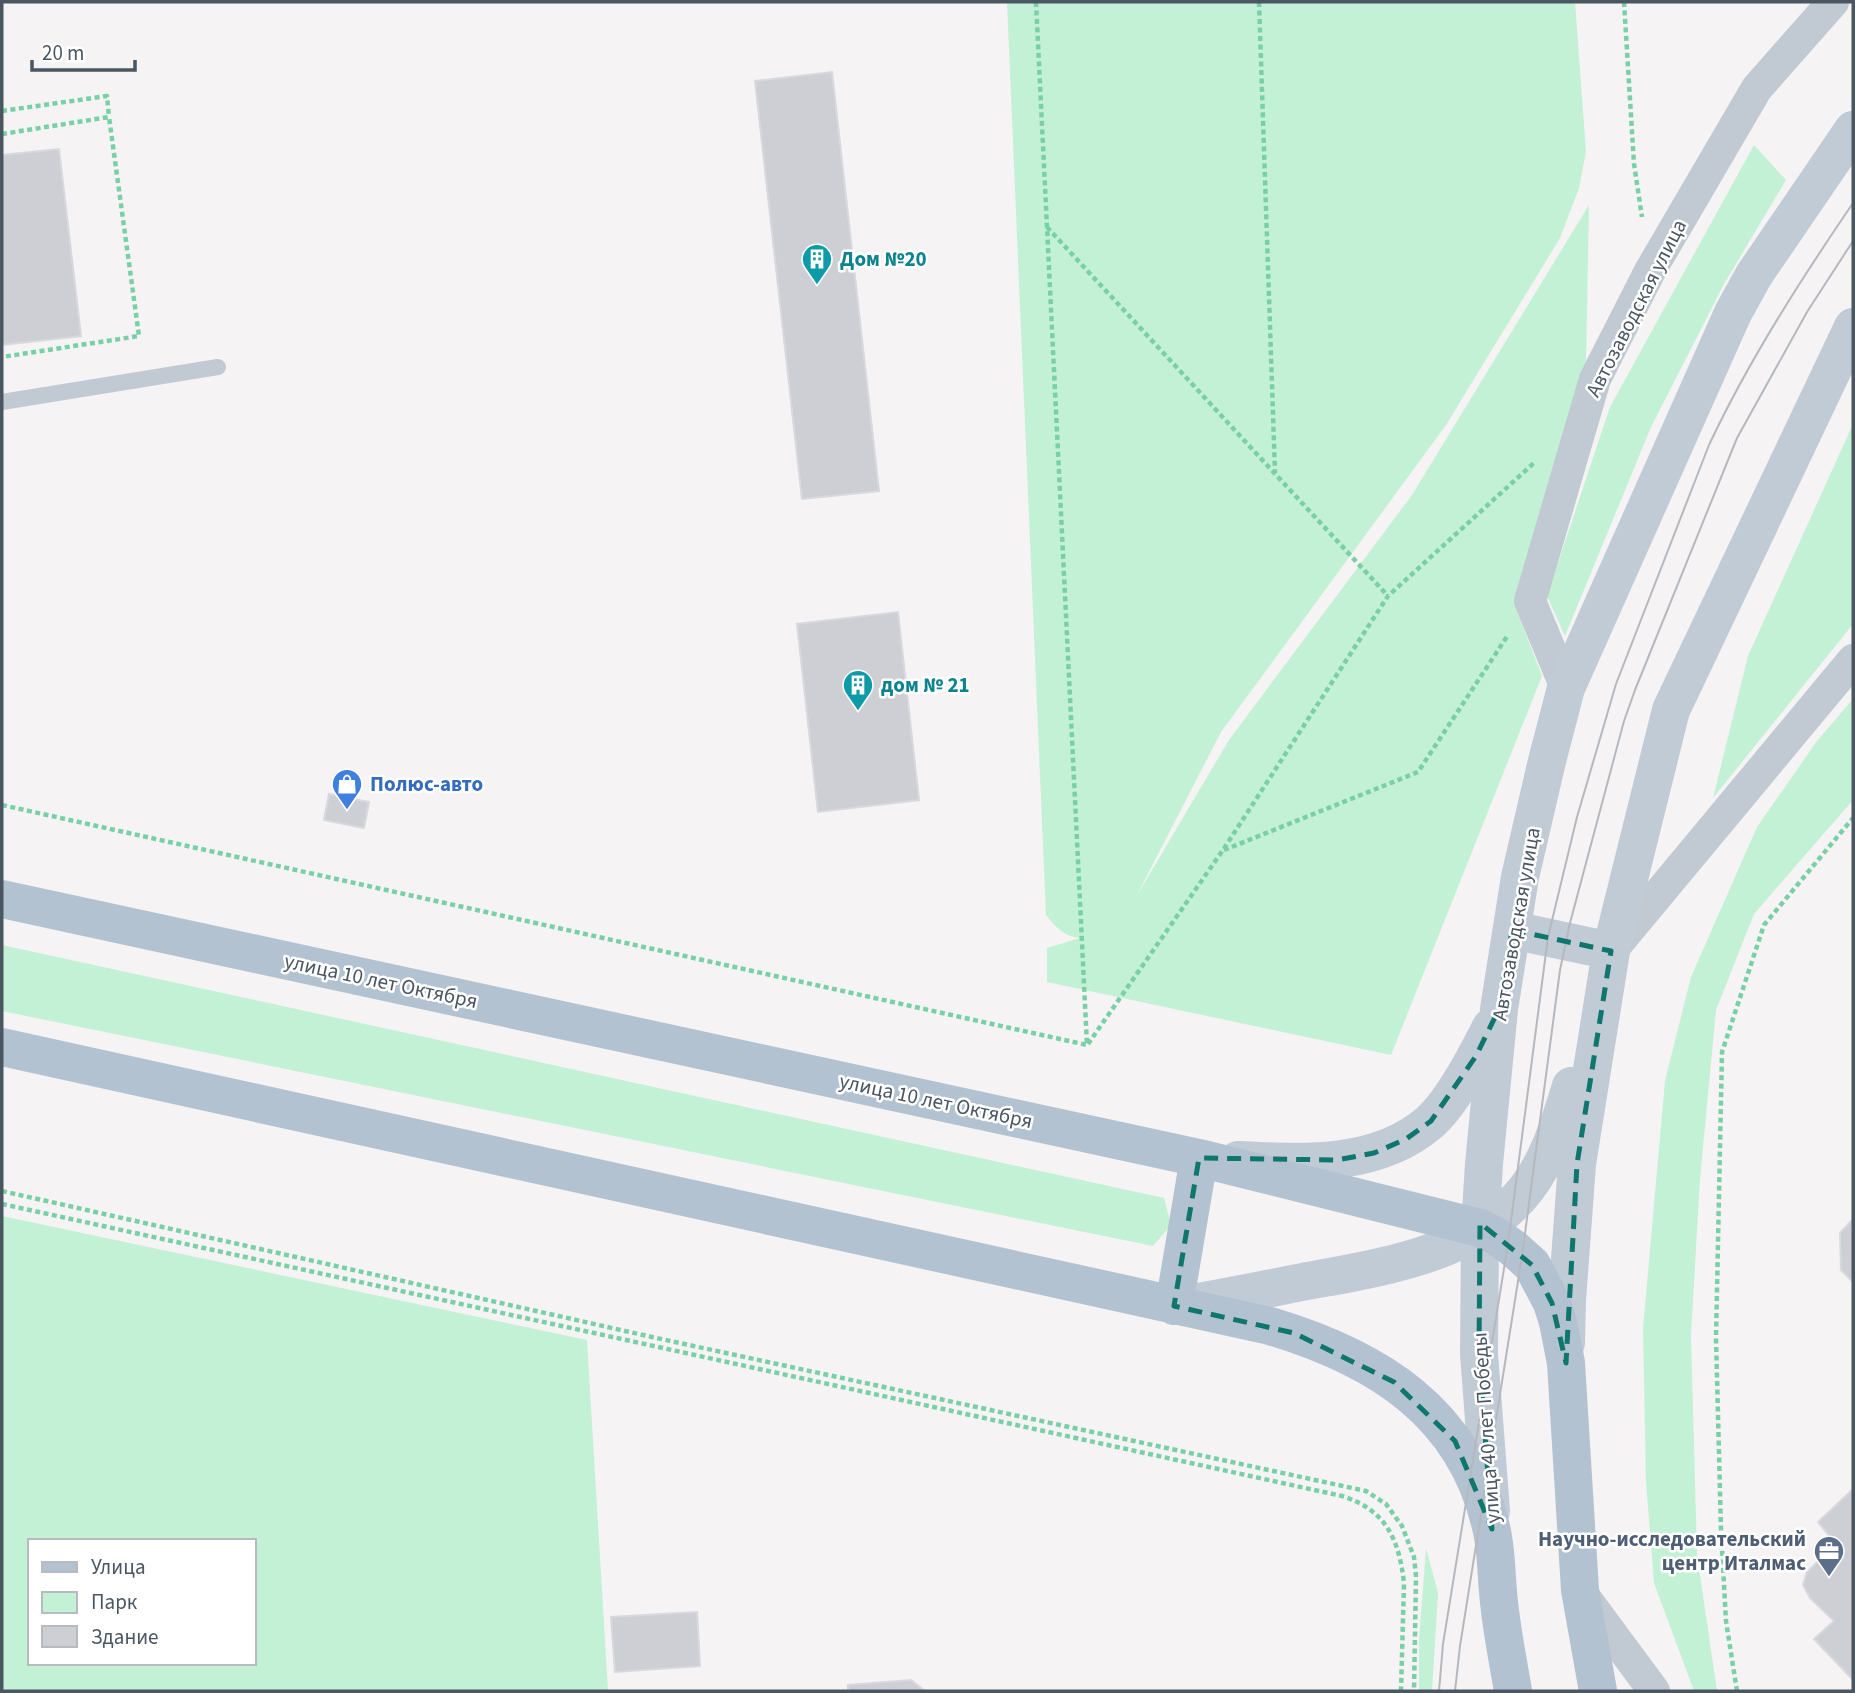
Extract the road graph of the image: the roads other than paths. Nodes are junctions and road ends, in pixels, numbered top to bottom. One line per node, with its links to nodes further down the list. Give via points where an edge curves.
1 (1833, 2): 7 (street, Автозаводская улица, via 1757,88 1650,271 1595,379 1530,601)
2 (1853, 130): 7 (main road, Автозаводская улица, via 1743,292)
3 (1853, 327): 10 (main road, via 1671,710)
4 (218, 367): 5 (lane)
5 (2, 402)
6 (1853, 660): 10 (street)
7 (1566, 688): 9 (main road, Автозаводская улица, via 1520,877)
8 (2, 899): 13 (main road, улица 10 лет Октября)
9 (1512, 930): 10 (main road); 11 (main road, Автозаводская улица)
10 (1611, 951): 15 (main road, via 1547,1156 1519,1197); 17 (main road, via 1577,1164)
11 (1499, 1009): 13 (main road, via 1450,1098 1431,1121 1406,1139 1374,1153 1337,1160); 14 (main road, Автозаводская улица)
12 (2, 1046): 16 (main road)
13 (1199, 1158): 15 (main road, улица 10 лет Октября); 16 (main road)
14 (1484, 1164): 15 (main road, улица 40 лет Победы)
15 (1480, 1228): 16 (main road, via 1447,1247 1389,1265); 17 (main road, улица 10 лет Октября, via 1532,1265 1558,1322); 18 (main road, улица 40 лет Победы, via 1479,1354)
16 (1174, 1306): 18 (main road, via 1317,1341 1402,1388 1455,1441 1481,1491)
17 (1566, 1363): 19 (main road, улица 10 лет Октября)
18 (1492, 1529): 20 (main road, улица 40 лет Победы)
19 (1580, 1590): 21 (main road); 22 (street)
20 (1513, 1691)
21 (1598, 1691)
22 (1654, 1691)

